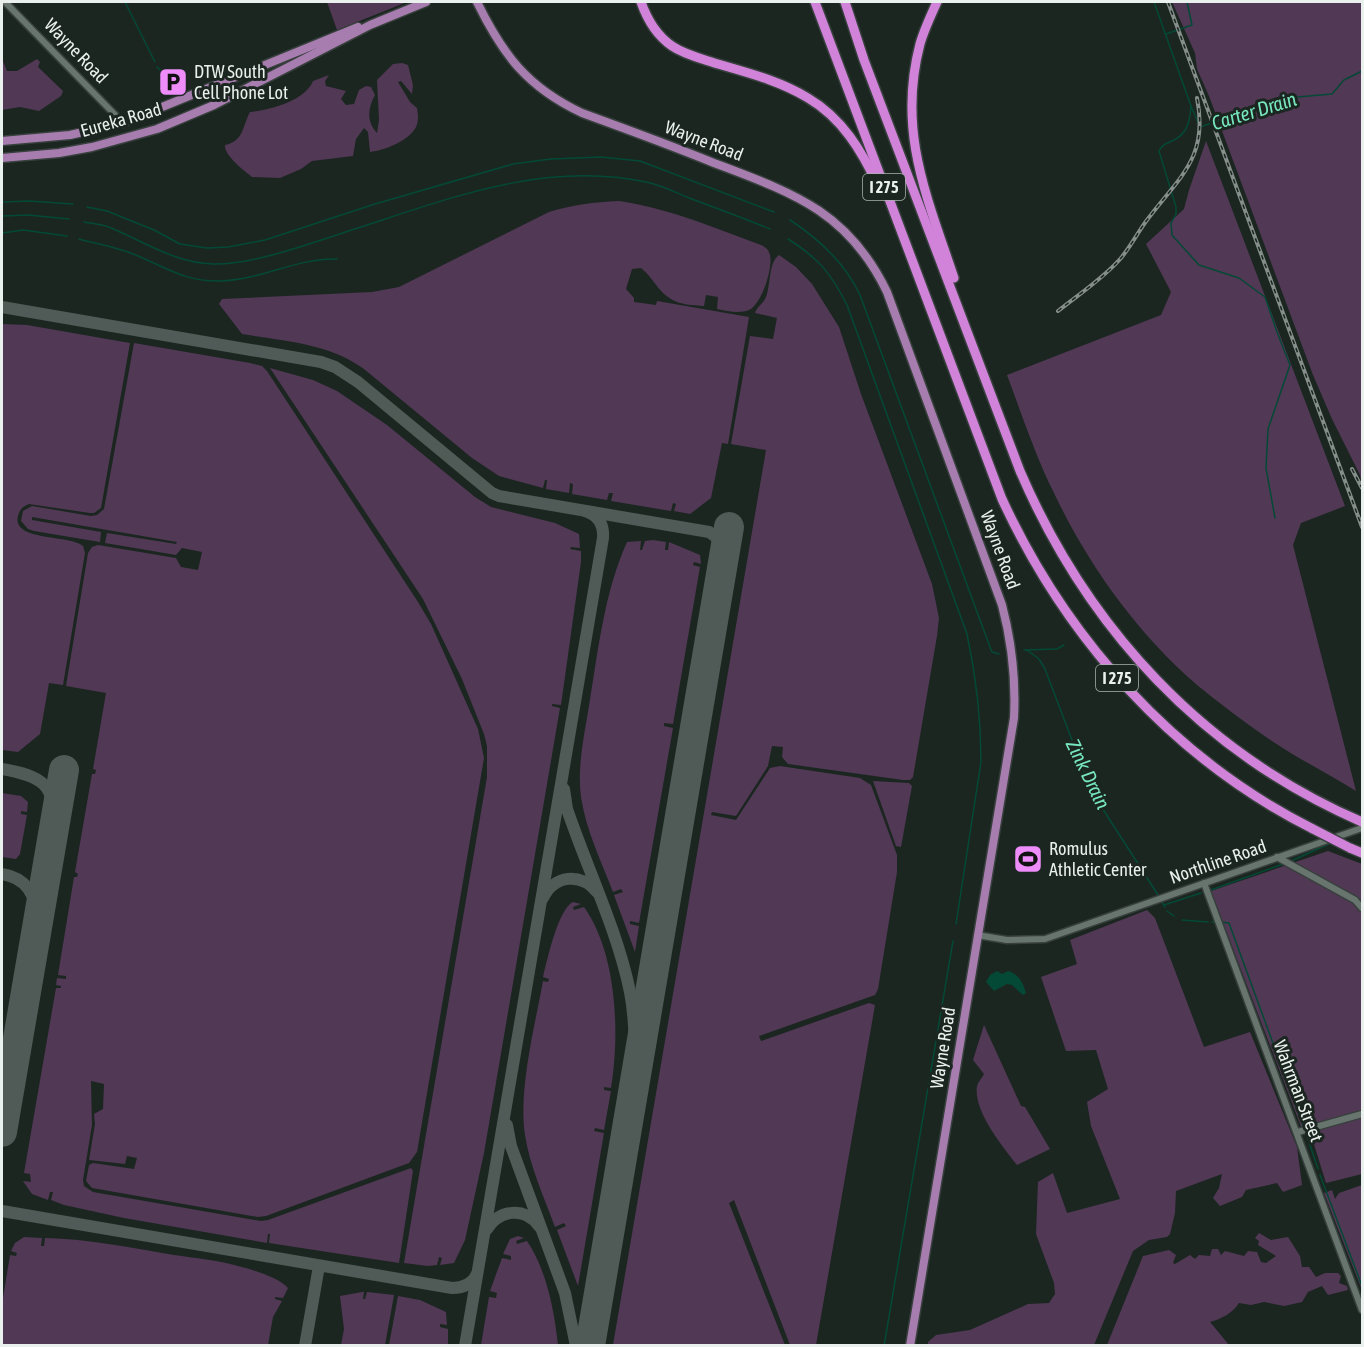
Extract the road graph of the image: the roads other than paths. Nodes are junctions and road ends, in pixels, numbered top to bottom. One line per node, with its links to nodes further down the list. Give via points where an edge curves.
1 (5, 2): 11 (street, Wayne Road)
2 (426, 2): 8 (main road, Eureka Road)
3 (477, 2): 24 (main road, Wayne Road, via 500,45 532,82 548,94 582,113 793,194 842,229 877,272 996,587 1013,657 1014,718)
4 (642, 2): 17 (highway, via 648,20 672,46 794,90 842,126 868,165)
5 (815, 2): 17 (highway, I 275)
6 (845, 2): 16 (highway, I 275)
7 (937, 2): 16 (highway, via 920,42 914,70 913,140 922,183)
8 (370, 25): 9 (main road, Eureka Road, via 341,33); 10 (main road, Eureka Road)
9 (209, 88): 10 (main road, via 217,91); 11 (main road, Eureka Road)
10 (214, 105): 14 (main road, Eureka Road, via 110,143)
11 (123, 123): 12 (main road, Eureka Road, via 70,135)
12 (24, 139): 13 (main road, Eureka Road); 14 (main road, via 16,148)
13 (2, 141)
14 (26, 157): 15 (main road, Eureka Road)
15 (2, 158)
16 (978, 361): 18 (highway, I 275, via 1041,516 1087,595 1126,646 1170,694 1237,750 1300,792)
17 (954, 372): 20 (highway, I 275, bridge, via 1014,525 1055,597 1095,651 1139,702 1198,755 1266,803)
18 (1362, 822)
19 (1362, 828): 21 (street, Northline Road)
20 (1362, 853)
21 (1277, 857): 22 (street, Northline Road); 23 (street, via 1355,900)
22 (1204, 884): 24 (street, Northline Road, via 1045,939 1007,940); 26 (street, Wahrman Street)
23 (1362, 908)
24 (977, 935): 28 (main road, Wayne Road)
25 (1362, 1114): 26 (street)
26 (1298, 1132): 27 (street, Wahrman Street)
27 (1362, 1310)
28 (910, 1346)

